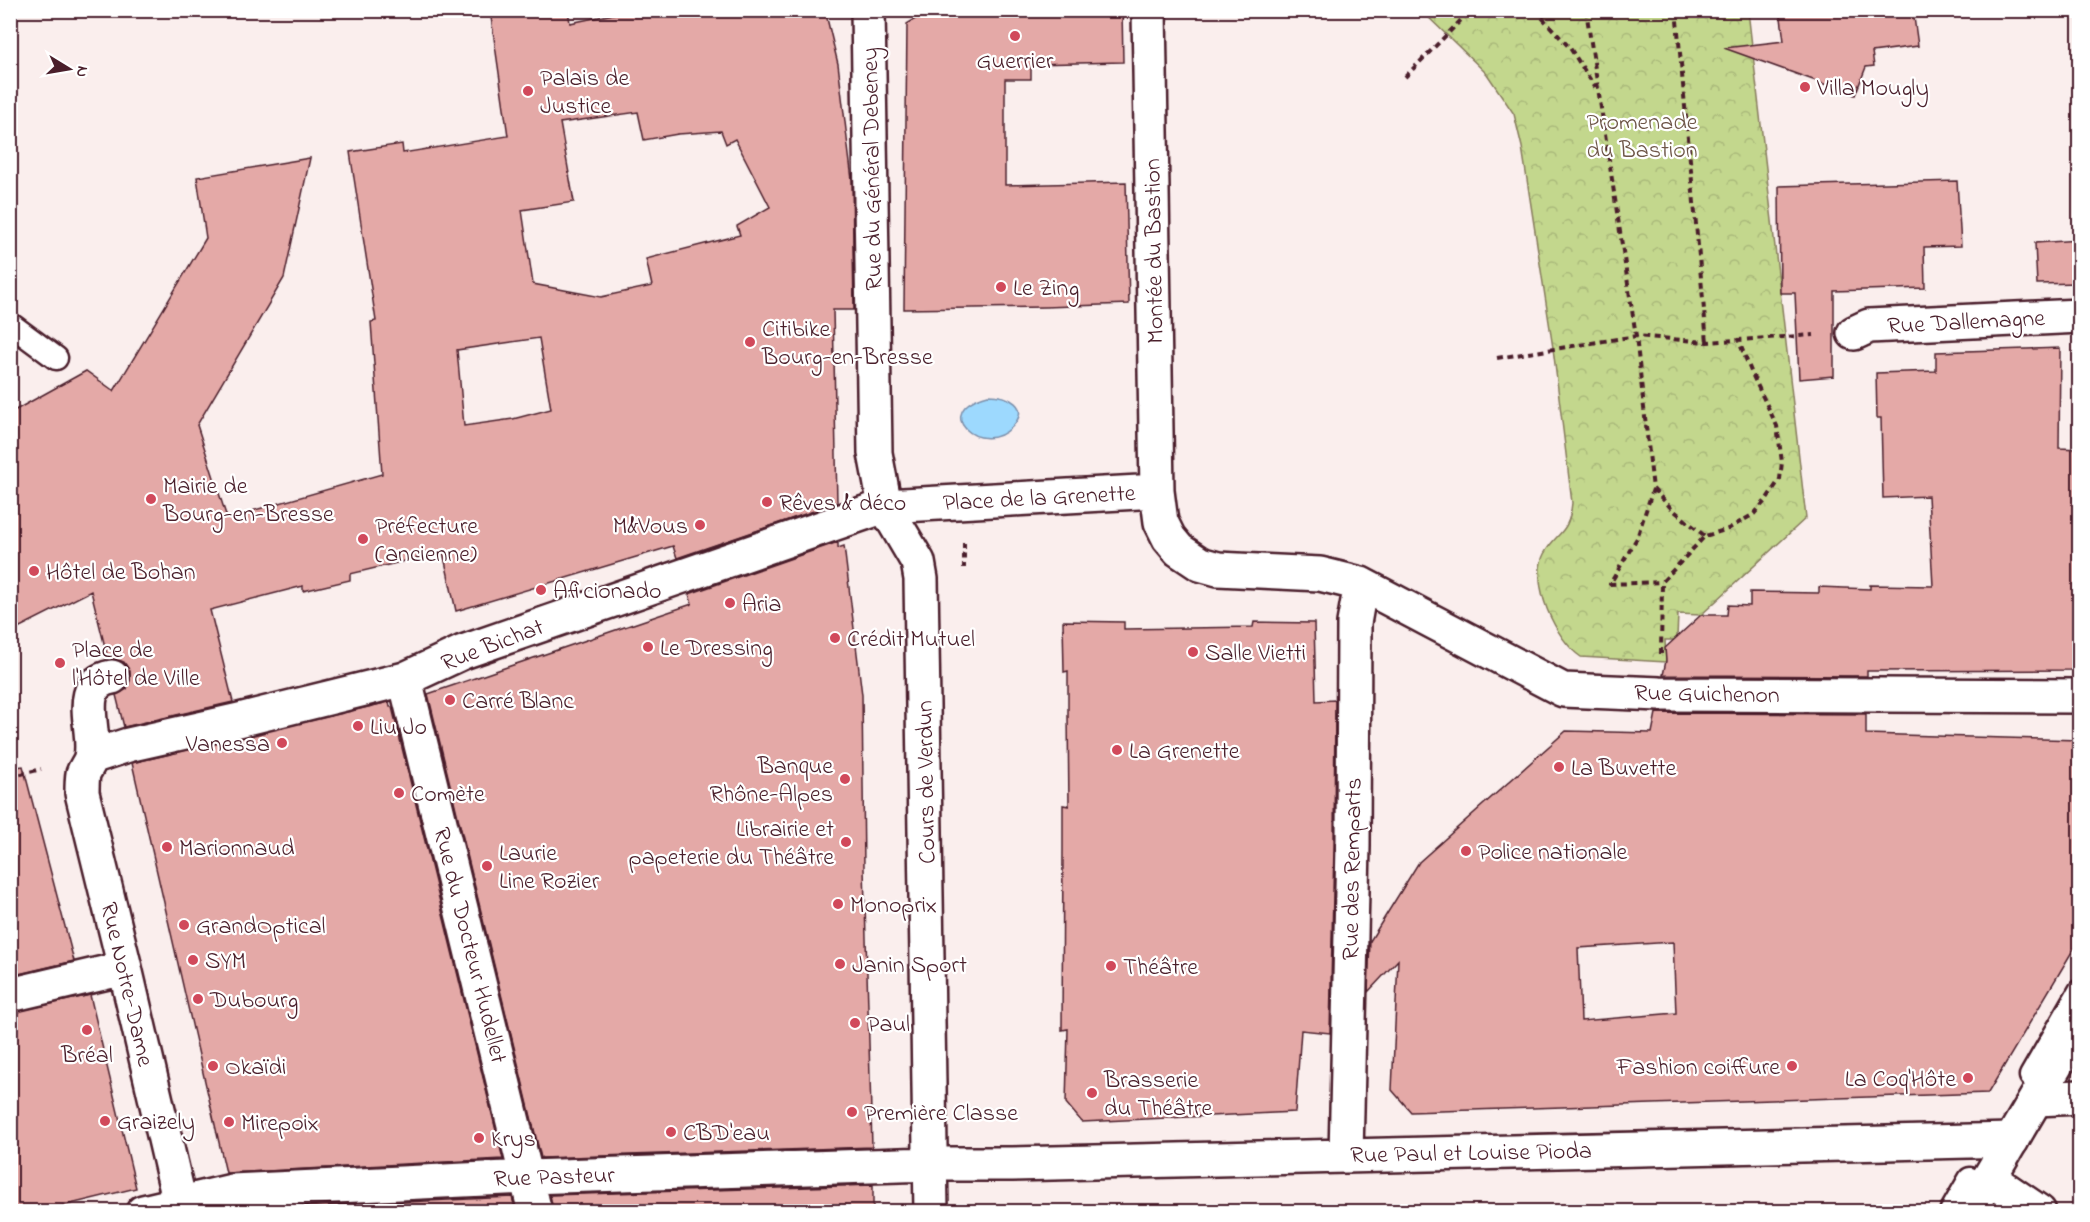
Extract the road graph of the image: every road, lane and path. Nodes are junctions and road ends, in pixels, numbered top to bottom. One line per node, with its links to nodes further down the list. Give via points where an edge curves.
1 (868, 10): 20 (street, Rue du Général Debeney, via 875,453)
2 (1149, 10): 19 (street, Montée du Bastion)
3 (1471, 10): 7 (path)
4 (1535, 10): 8 (path, via 1570,48)
5 (1586, 10): 8 (path)
6 (1676, 10): 15 (path)
7 (1405, 77)
8 (1597, 90): 12 (path)
9 (2079, 316): 11 (street, Rue Dallemagne, via 1869,326)
10 (10, 324): 16 (lane)
11 (1854, 333)
12 (1636, 336): 15 (path); 17 (path); 18 (path)
13 (1768, 336): 14 (path)
14 (1738, 339): 15 (path); 21 (path, via 1777,426 1780,479 1754,514 1728,529)
15 (1707, 342)
16 (56, 358)
17 (1497, 358)
18 (1653, 489): 21 (path); 22 (path, via 1637,538 1610,584)
19 (1157, 491): 20 (street, Place de la Grenette); 23 (street, Place de la Grenette, via 1161,522 1169,538 1200,564 1320,574)
20 (885, 506): 26 (street, Rue Bichat, via 463,652); 37 (street, Cours de Verdun, via 918,562 921,579)
21 (1705, 536): 22 (path)
22 (1662, 582): 24 (path)
23 (1360, 584): 27 (street, Rue Guichenon, via 1563,690); 36 (street, Rue des Remparts, via 1354,623)
24 (1661, 662)
25 (112, 677): 28 (street, Rue Notre-Dame, via 93,685)
26 (405, 679): 28 (street, Rue Bichat, via 128,744); 38 (street, Rue du Docteur Hudellet)
27 (2079, 696)
28 (91, 757): 29 (street, Rue Notre-Dame, via 83,774 82,793)
29 (125, 968): 31 (street); 40 (street, Rue Notre-Dame)
30 (2079, 991): 35 (lane)
31 (10, 995)
32 (2079, 1024): 34 (street)
33 (2079, 1097): 34 (street)
34 (2036, 1099): 35 (street)
35 (2003, 1140): 36 (street, Rue Paul et Louise Pioda); 39 (street); 44 (lane)
36 (1346, 1155): 37 (street, Rue Paul et Louise Pioda)
37 (930, 1164): 38 (street, Rue Pasteur); 43 (street, Cours de Verdun)
38 (528, 1177): 40 (street, Rue Pasteur, via 232,1191); 42 (street, Rue du Docteur Hudellet)
39 (1989, 1178): 45 (street); 46 (street)
40 (181, 1207): 41 (street, Rue Pasteur)
41 (143, 1212)
42 (535, 1212)
43 (931, 1212)
44 (1951, 1212)
45 (1969, 1212)
46 (2039, 1212)

